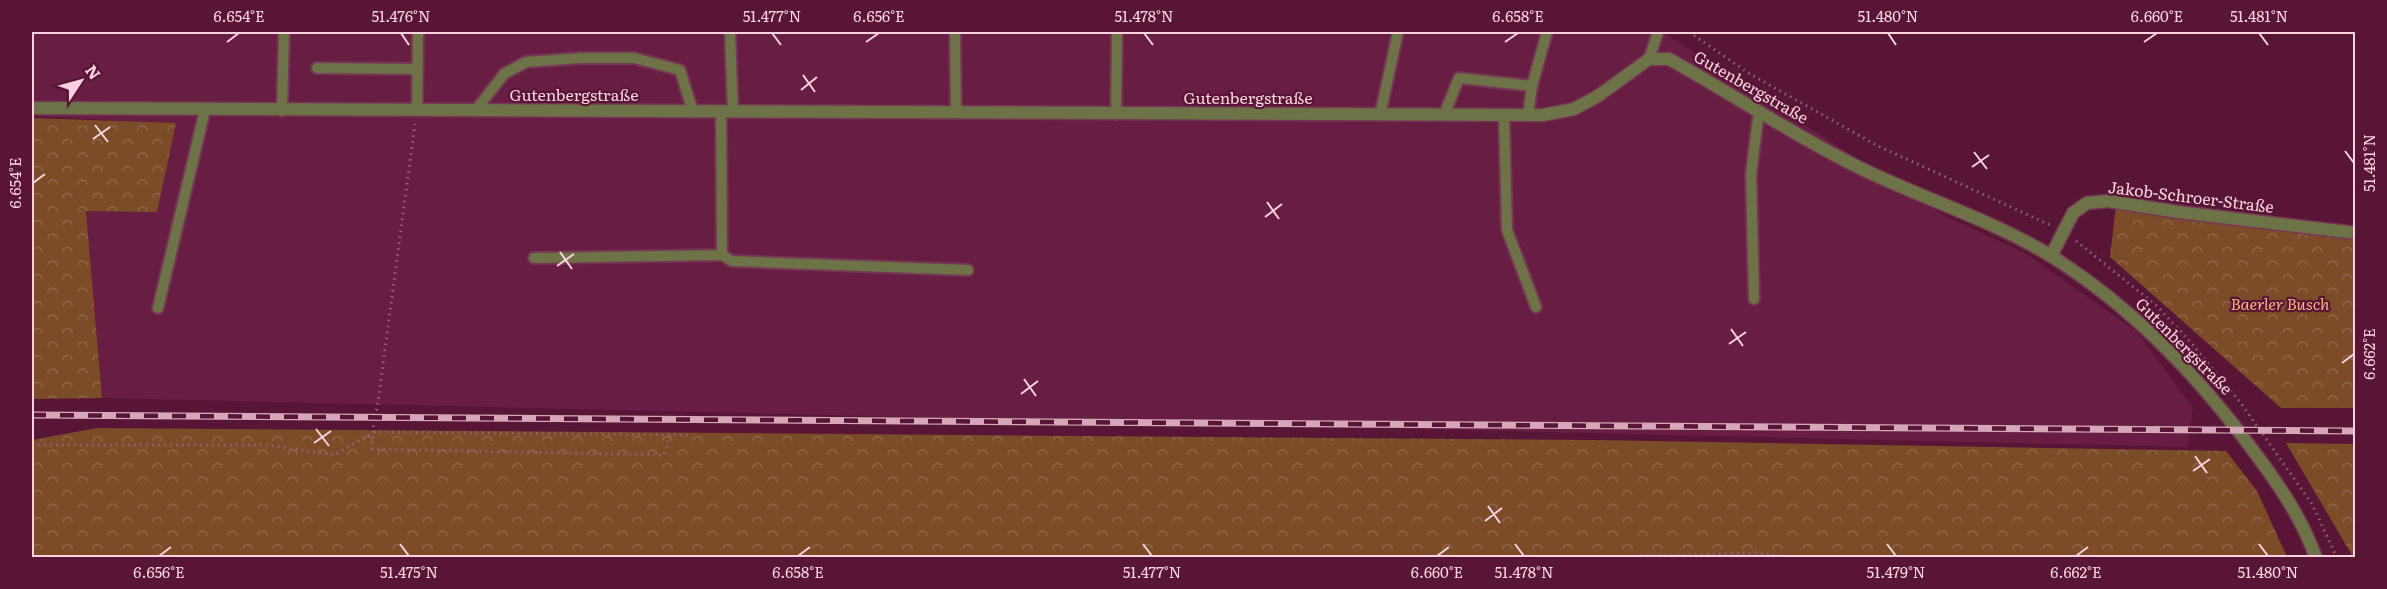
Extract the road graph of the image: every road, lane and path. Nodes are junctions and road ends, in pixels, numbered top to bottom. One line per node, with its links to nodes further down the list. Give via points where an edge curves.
1 (284, 32): 16 (lane)
2 (418, 32): 11 (lane)
3 (730, 32): 20 (lane)
4 (955, 32): 21 (lane)
5 (1117, 32): 22 (lane)
6 (1398, 32): 23 (lane)
7 (1547, 32): 12 (lane)
8 (1658, 32): 9 (lane)
9 (1649, 59): 18 (street, Gutenbergstraße, via 1670,59); 26 (street, Gutenbergstraße, via 1574,109)
10 (317, 68): 11 (lane)
11 (417, 69): 15 (lane)
12 (1532, 86): 24 (lane, via 1459,78); 26 (lane)
13 (32, 108): 14 (street, Gutenbergstraße)
14 (205, 110): 16 (street, Gutenbergstraße); 34 (lane)
15 (417, 110): 16 (street, Gutenbergstraße); 17 (street, Gutenbergstraße); 35 (path, via 377,409 372,417)
16 (282, 111)
17 (475, 111): 19 (street, Gutenbergstraße); 19 (lane, via 504,74 526,62 634,58 681,70)
18 (1759, 111): 29 (street, Gutenbergstraße, via 1861,168); 32 (lane, via 1751,174)
19 (693, 112): 20 (street, Gutenbergstraße)
20 (727, 112): 21 (street, Gutenbergstraße); 28 (lane)
21 (956, 113): 22 (street, Gutenbergstraße)
22 (1116, 114): 23 (street, Gutenbergstraße)
23 (1380, 115): 24 (street, Gutenbergstraße)
24 (1444, 115): 25 (street, Gutenbergstraße)
25 (1504, 115): 26 (street, Gutenbergstraße); 33 (lane, via 1507,230)
26 (1528, 115)
27 (2355, 233): 29 (street, Jakob-Schroer-Straße, via 2108,201 2087,203 2073,213)
28 (722, 255): 30 (lane); 31 (lane, via 732,261)
29 (2051, 256): 41 (street, Gutenbergstraße, via 2125,309 2217,400 2281,488)
30 (534, 258)
31 (968, 270)
32 (1754, 299)
33 (1536, 307)
34 (158, 308)
35 (374, 432): 36 (path, via 372,449 664,455); 37 (path); 38 (path, via 334,455 267,445)
36 (670, 435)
37 (690, 435)
38 (32, 445)
39 (1563, 558): 40 (path, via 1757,553)
40 (1799, 558)
41 (2316, 558)

